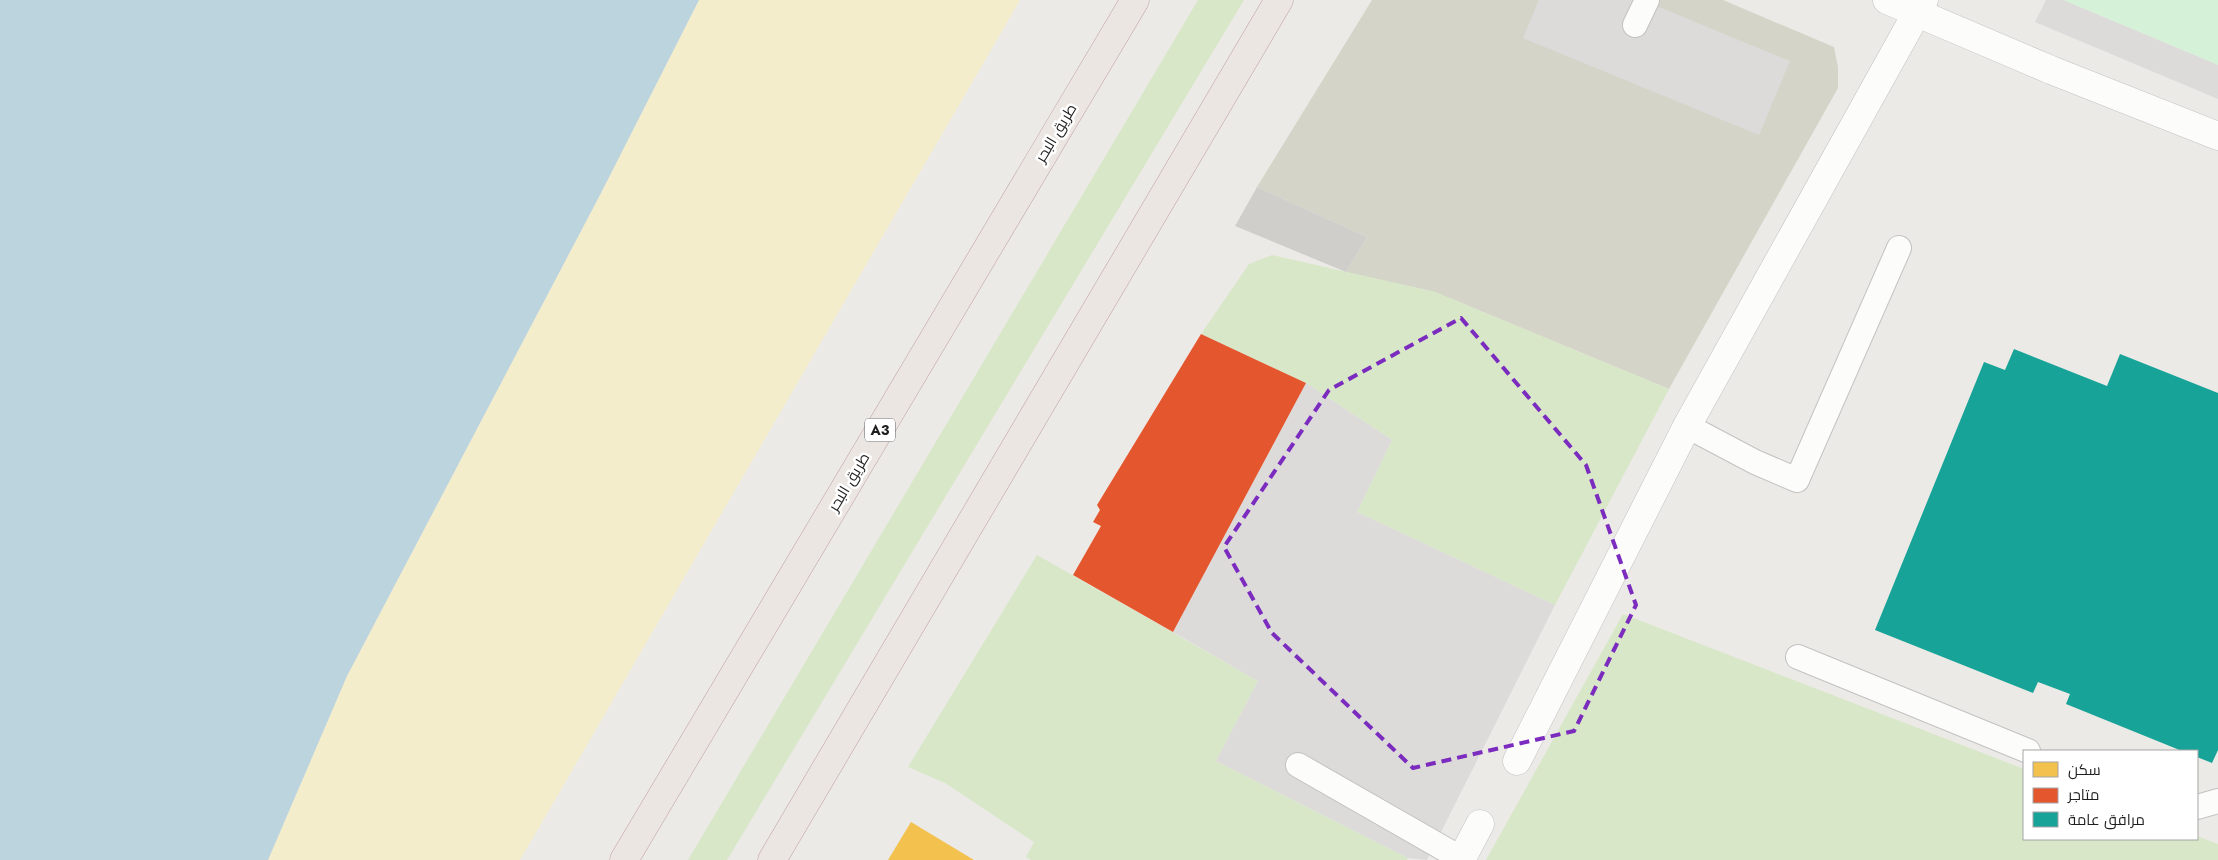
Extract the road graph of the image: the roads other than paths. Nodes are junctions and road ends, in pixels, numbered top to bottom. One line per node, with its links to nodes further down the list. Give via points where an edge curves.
1 (1135, 0): 17 (highway, طريق البحر / A3)
2 (1279, 0): 18 (highway)
3 (1647, 0): 6 (lane)
4 (1887, 0): 5 (street)
5 (1920, 7): 7 (street, via 2051,70); 9 (street)
6 (1634, 25)
7 (2218, 136)
8 (1898, 248): 9 (lane, via 1797,480)
9 (1687, 426): 12 (street)
10 (1798, 657): 11 (lane)
11 (2026, 750)
12 (1517, 761)
13 (1298, 765): 19 (lane)
14 (2218, 801): 15 (lane)
15 (2198, 807)
16 (1480, 824): 19 (street)
17 (624, 860)
18 (772, 860)
19 (1461, 860)

